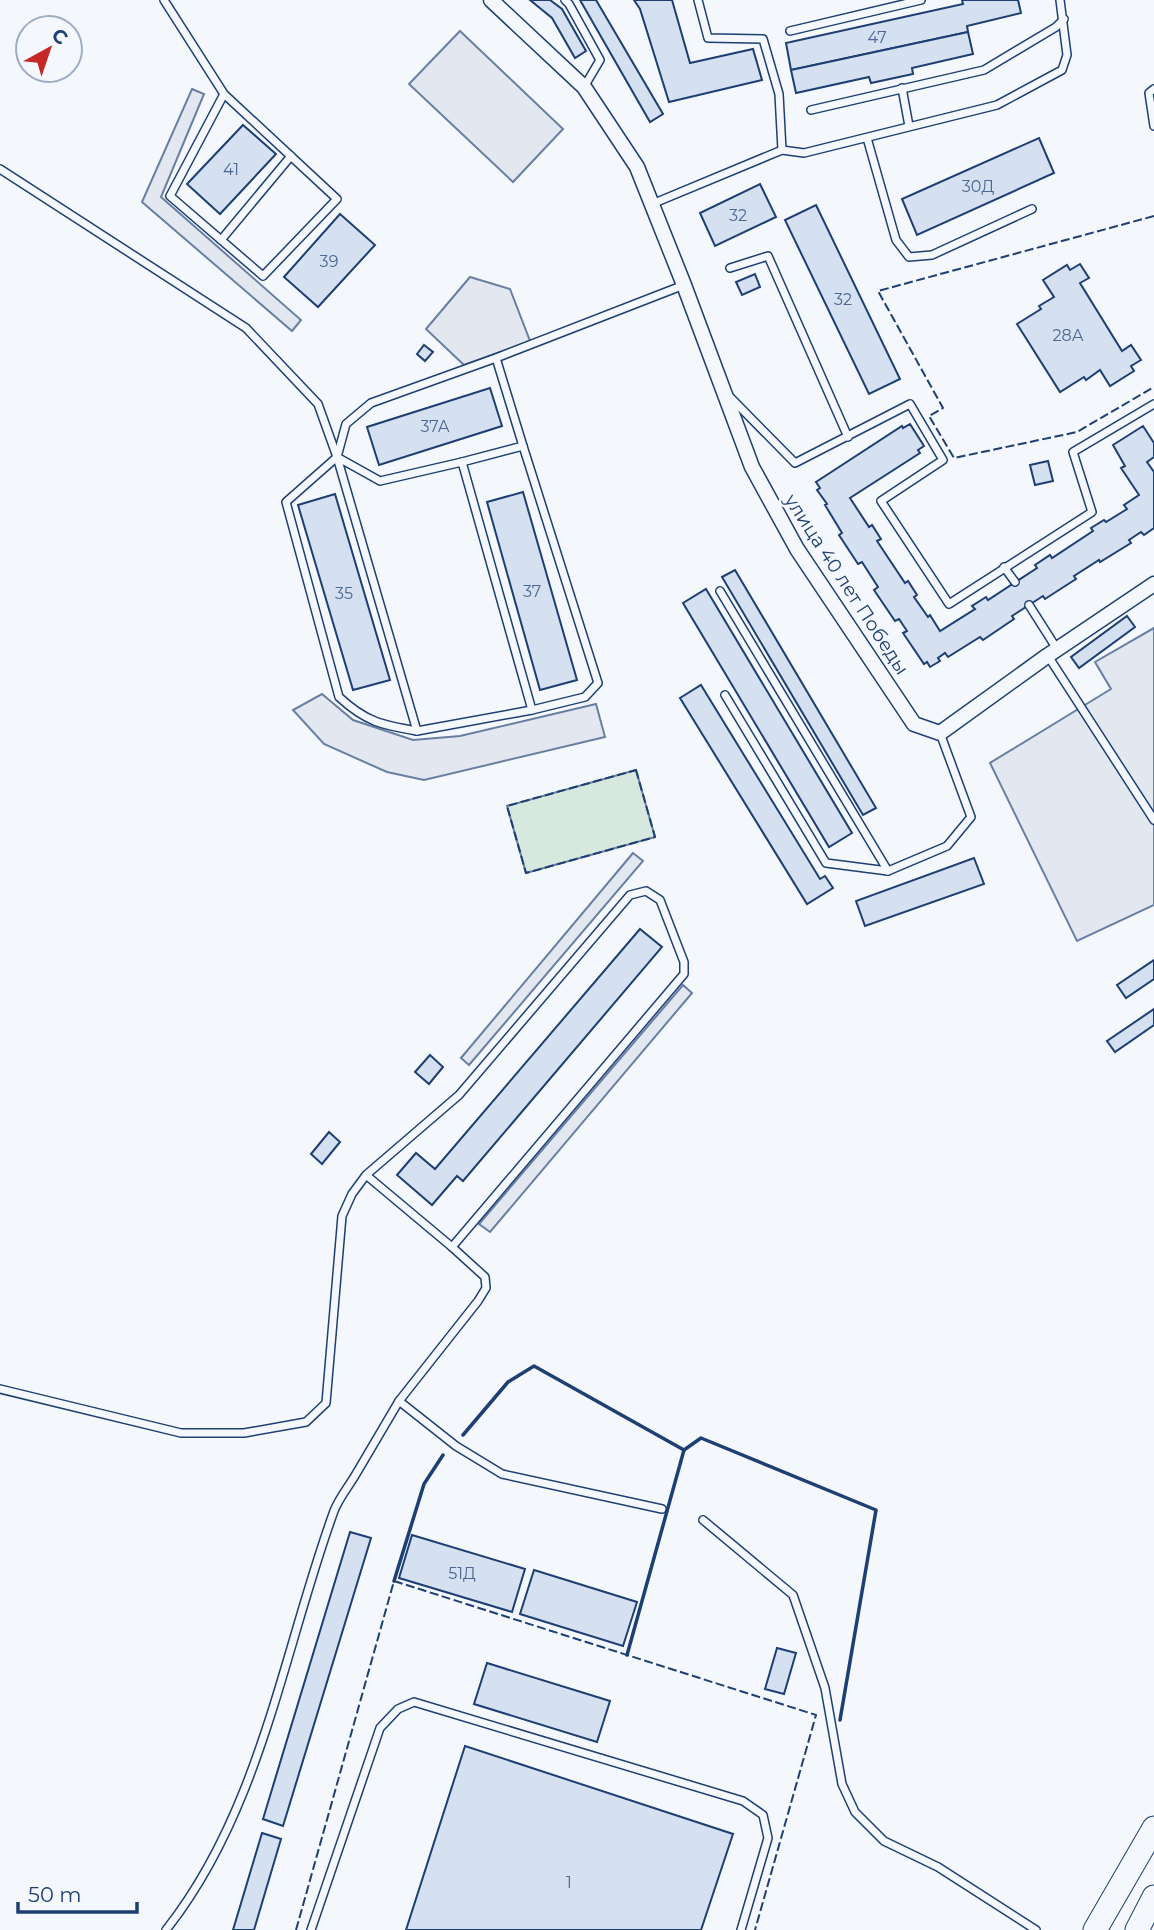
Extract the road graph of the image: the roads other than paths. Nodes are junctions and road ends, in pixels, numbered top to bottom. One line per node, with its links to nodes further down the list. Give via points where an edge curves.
1 (164, 0): 12 (lane)
2 (491, 0): 9 (street, улица 40 лет Победы)
3 (565, 0): 9 (lane, via 600,60)
4 (698, 0): 17 (lane, via 708,38 763,39 779,94)
5 (921, 0): 8 (lane)
6 (1060, 0): 7 (lane)
7 (1064, 19): 10 (lane, via 984,70); 14 (lane, via 1068,55 1062,70 997,105)
8 (790, 31)
9 (584, 87): 20 (street, улица 40 лет Победы, via 637,167)
10 (902, 88): 13 (lane); 14 (lane)
11 (1154, 89): 15 (lane, via 1149,93)
12 (224, 94): 18 (lane); 22 (lane, via 170,196)
13 (811, 110)
14 (909, 126): 16 (lane)
15 (1154, 126)
16 (867, 138): 17 (lane, via 804,153); 21 (lane, via 896,240 909,257 932,255)
17 (782, 150): 20 (lane)
18 (291, 156): 22 (lane); 22 (lane, via 337,199 263,276)
19 (0, 169): 30 (lane, via 246,328 318,404)
20 (652, 204): 24 (street, улица 40 лет Победы)
21 (1032, 209)
22 (221, 240)
23 (730, 268): 28 (lane, via 768,256)
24 (684, 285): 25 (lane); 26 (street, улица 40 лет Победы)
25 (496, 358): 29 (lane); 30 (lane, via 371,402 346,424)
26 (722, 388): 28 (lane, via 795,463); 41 (street, улица 40 лет Победы, via 752,467 797,549 914,724)
27 (1154, 404): 32 (lane, via 1073,452 1092,512)
28 (848, 437): 32 (lane, via 911,404 943,460 881,501 949,604)
29 (523, 446): 31 (lane); 39 (lane, via 598,683 585,697)
30 (337, 457): 31 (lane, via 380,481); 40 (lane); 40 (lane, via 285,502 339,697 356,713)
31 (463, 462): 39 (lane)
32 (1004, 567): 33 (lane)
33 (1015, 582)
34 (1154, 584): 37 (street)
35 (720, 590): 43 (lane)
36 (1029, 605): 37 (lane)
37 (1052, 652): 41 (street); 42 (lane)
38 (724, 695): 43 (lane, via 826,863)
39 (532, 710): 40 (lane)
40 (417, 731)
41 (940, 733): 43 (lane, via 971,817 947,846)
42 (1154, 820)
43 (888, 871)
44 (366, 1175): 45 (lane); 45 (lane, via 459,1095 630,895 646,891 660,900 684,962 684,974); 46 (lane, via 342,1216 326,1403 306,1422 244,1433 181,1433)
45 (452, 1247): 47 (lane, via 485,1277 486,1288)
46 (0, 1388)
47 (399, 1401): 48 (lane, via 456,1446 502,1474); 52 (lane, via 335,1508 241,1798 216,1852)
48 (662, 1509)
49 (703, 1520): 55 (lane, via 793,1595 825,1688 842,1784 855,1812 884,1841 938,1867)
50 (1154, 1828): 56 (main road)
51 (1154, 1897): 57 (main road)
52 (166, 1930)
53 (311, 1930): 54 (lane, via 380,1728 398,1709 414,1702 743,1801 763,1815 768,1838)
54 (741, 1930)
55 (1037, 1930)
56 (1095, 1930)
57 (1137, 1930)

